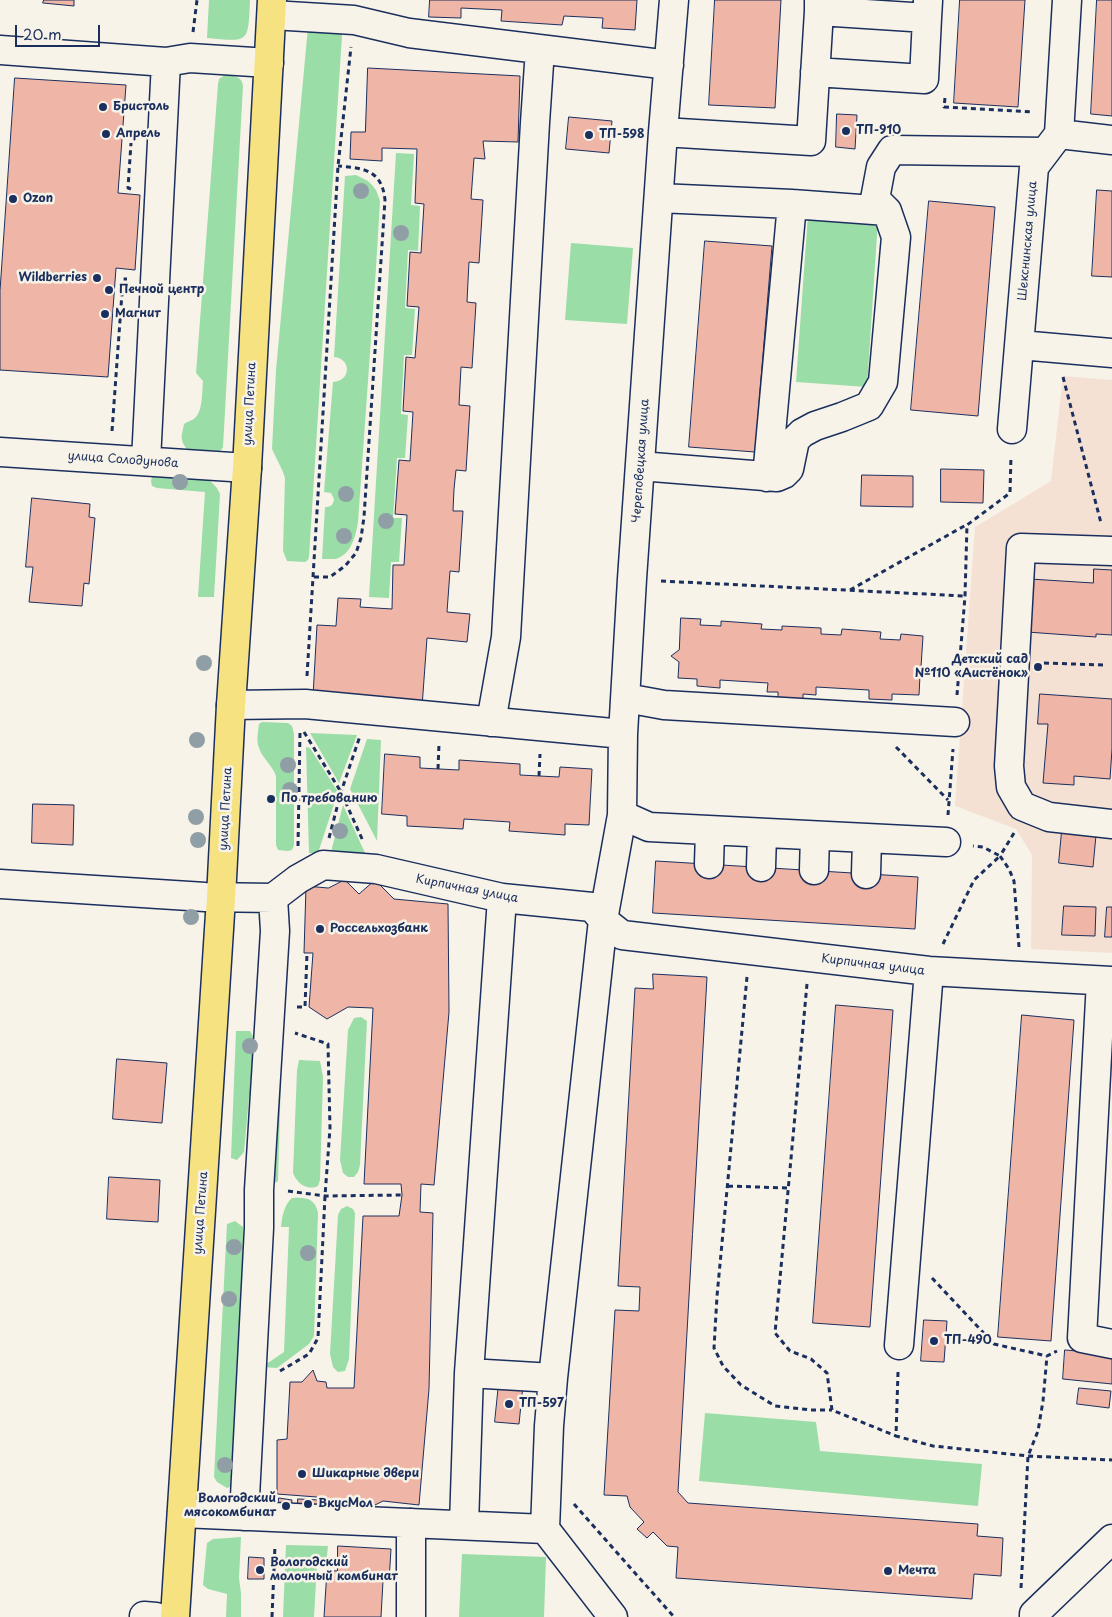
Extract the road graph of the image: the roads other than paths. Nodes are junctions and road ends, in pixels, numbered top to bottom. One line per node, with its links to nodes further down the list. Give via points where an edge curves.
1 (674, 0): 10 (street, Череповецкая улица)
2 (1066, 0): 14 (street, Шекснинская улица)
3 (819, 6): 5 (street); 11 (street)
4 (272, 8): 6 (street, via 354,20 409,33); 9 (main road, улица Петина)
5 (928, 9): 11 (street, via 924,79)
6 (540, 49): 10 (street); 29 (street, via 506,638)
7 (0, 50): 8 (street)
8 (166, 62): 9 (street, via 190,58); 22 (street)
9 (269, 63): 24 (main road, улица Петина)
10 (669, 65): 12 (street, Череповецкая улица)
11 (815, 72): 12 (street, via 811,141)
12 (663, 132): 15 (street, Череповецкая улица)
13 (1112, 140): 14 (street)
14 (1052, 143): 17 (street, via 892,150 882,167 875,199); 18 (street, Шекснинская улица, via 1034,167)
15 (659, 198): 16 (street); 23 (street, Череповецкая улица)
16 (792, 204): 17 (street); 25 (street)
17 (887, 210): 25 (street, via 896,237 884,382 869,406 802,433 795,440 789,469 777,477)
18 (1020, 345): 19 (street); 20 (street, Шекснинская улица)
19 (1112, 353)
20 (1012, 429)
21 (0, 452): 22 (street, улица Солодунова)
22 (146, 462): 24 (street, улица Солодунова)
23 (640, 466): 25 (street); 27 (street, Череповецкая улица)
24 (247, 468): 28 (main road, улица Петина)
25 (766, 477)
26 (1110, 551): 33 (street, via 1021,548 1009,766 1011,787 1022,806 1049,817)
27 (626, 698): 30 (street, via 664,705); 31 (street, Череповецкая улица)
28 (231, 705): 29 (street, via 305,704); 44 (main road, улица Петина)
29 (491, 722): 31 (street)
30 (955, 722)
31 (623, 734): 32 (street, Череповецкая улица)
32 (622, 815): 34 (street, via 649,827); 47 (street, Череповецкая улица)
33 (1112, 824)
34 (710, 831): 35 (street); 39 (street)
35 (762, 834): 36 (street); 40 (street)
36 (815, 836): 37 (street); 41 (street)
37 (867, 839): 38 (street); 42 (street)
38 (946, 842)
39 (709, 864)
40 (761, 867)
41 (814, 870)
42 (866, 874)
43 (0, 884): 44 (street)
44 (221, 898): 45 (street); 54 (main road, улица Петина)
45 (273, 898): 46 (street, Кирпичная улица, via 323,865 376,869); 55 (street, via 275,931 259,1190)
46 (502, 898): 47 (street, Кирпичная улица, via 592,907); 52 (street)
47 (603, 920): 48 (street, Кирпичная улица, via 622,935); 53 (street, Череповецкая улица)
48 (929, 971): 49 (street, Кирпичная улица); 51 (street)
49 (1106, 981): 50 (street, via 1082,1338)
50 (1112, 1344)
51 (899, 1345)
52 (469, 1373): 53 (street); 57 (street)
53 (553, 1378): 58 (street, Череповецкая улица)
54 (182, 1513): 55 (street); 61 (main road, улица Петина)
55 (256, 1516): 56 (street)
56 (411, 1523): 57 (street); 62 (street)
57 (464, 1525): 58 (street)
58 (545, 1529): 63 (street)
59 (1112, 1539): 60 (street)
60 (1034, 1615)
61 (175, 1617)
62 (411, 1617)
63 (613, 1617)

